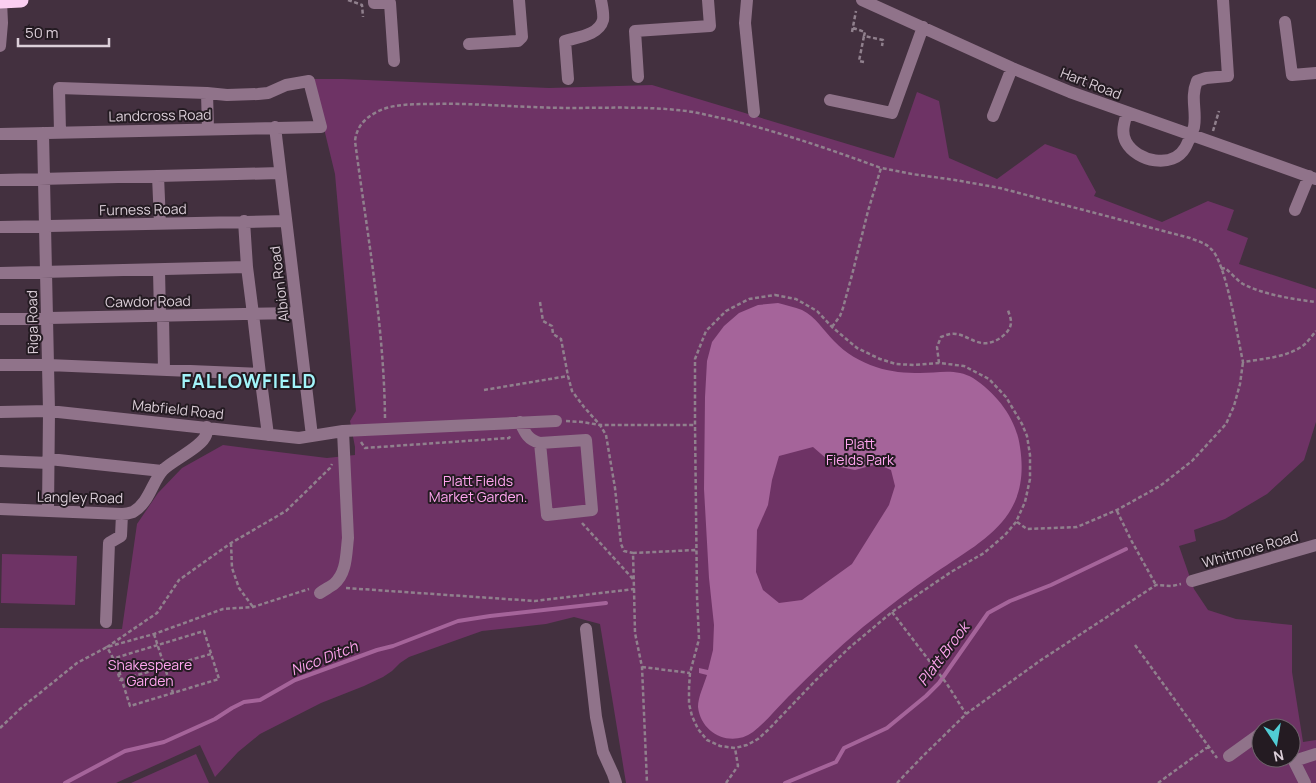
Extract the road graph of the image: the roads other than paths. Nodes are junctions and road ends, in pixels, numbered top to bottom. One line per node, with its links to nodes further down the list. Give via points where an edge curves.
1 (21, 0): 8 (highway)
2 (374, 0): 14 (street, via 374,3 390,3)
3 (519, 0): 12 (street, via 522,37 518,41)
4 (601, 0): 18 (street, via 603,19 599,29 565,41)
5 (708, 0): 17 (street, via 710,26 635,31)
6 (748, 0): 21 (street, via 745,23)
7 (1224, 0): 29 (street, via 1228,76 1197,81 1193,90 1194,126)
8 (0, 1): 13 (street)
9 (860, 3): 11 (street, Hart Road)
10 (1285, 22): 16 (street, via 1292,75)
11 (923, 27): 15 (street, Hart Road); 20 (street, via 892,113)
12 (469, 44)
13 (0, 46)
14 (394, 62)
15 (1012, 68): 22 (street, Hart Road); 23 (street)
16 (1316, 73)
17 (638, 77)
18 (568, 79)
19 (208, 93): 24 (street, Landcross Road, via 268,93 286,84 309,81 321,127); 25 (street); 26 (street, via 59,88)
20 (830, 100)
21 (754, 112)
22 (1127, 113): 29 (street, Hart Road); 29 (street, via 1123,125 1126,142 1139,156 1160,161 1169,159 1186,148)
23 (993, 116)
24 (275, 128): 25 (street, Landcross Road); 30 (street, Albion Road)
25 (208, 129): 26 (street, Landcross Road)
26 (60, 132): 27 (street, Landcross Road)
27 (44, 133): 28 (street, Landcross Road); 33 (street, Riga Road)
28 (0, 134)
29 (1191, 135): 32 (street, Hart Road)
30 (280, 173): 31 (street); 37 (street, Albion Road)
31 (158, 176): 33 (street); 38 (street)
32 (1312, 177): 35 (street)
33 (44, 179): 34 (street); 39 (street, Riga Road)
34 (0, 180)
35 (1296, 210)
36 (244, 221): 37 (street, Furness Road); 38 (street, Furness Road); 41 (street)
37 (286, 221): 45 (street, Albion Road)
38 (160, 223): 39 (street, Furness Road)
39 (45, 226): 40 (street, Furness Road); 43 (street, Riga Road)
40 (0, 227)
41 (247, 268): 42 (street); 46 (street)
42 (159, 270): 43 (street); 47 (street)
43 (46, 272): 44 (street); 48 (street, Riga Road)
44 (0, 273)
45 (297, 313): 46 (street, Cawdor Road); 61 (street, Albion Road)
46 (253, 314): 47 (street, Cawdor Road); 53 (street)
47 (162, 316): 48 (street, Cawdor Road); 52 (street)
48 (47, 318): 49 (street, Cawdor Road); 51 (street, Riga Road)
49 (0, 319)
50 (0, 365): 51 (street)
51 (48, 365): 52 (street); 54 (street, Riga Road)
52 (164, 370): 53 (street)
53 (260, 374): 60 (street)
54 (49, 411): 55 (street, Mabfield Road); 58 (street, Mabfield Road); 64 (street, Riga Road)
55 (0, 412)
56 (556, 421): 57 (street, Mabfield Road)
57 (520, 422): 59 (street, Mabfield Road); 62 (street, via 528,437)
58 (207, 427): 60 (street, Mabfield Road); 65 (street, Langley Road, via 201,443)
59 (347, 432): 61 (street, Mabfield Road); 71 (street, via 348,538 344,567 340,577)
60 (268, 435): 61 (street, Mabfield Road)
61 (312, 436)
62 (540, 443): 62 (street, via 586,440 592,510 547,515)
63 (0, 461): 64 (street)
64 (49, 461): 65 (street); 67 (street, Riga Road)
65 (162, 471): 68 (street, Langley Road, via 141,504 133,512)
66 (0, 509): 67 (street, Langley Road)
67 (48, 511): 68 (street, Langley Road)
68 (122, 514): 72 (street, via 120,536 109,543)
69 (1316, 545): 70 (street, Whitmore Road)
70 (1192, 581)
71 (324, 590)
72 (106, 622)
73 (586, 629): 79 (street, via 601,743)
74 (1251, 740): 76 (street)
75 (1316, 754): 77 (street)
76 (1229, 756)
77 (1301, 757)
78 (1298, 768): 80 (street)
79 (616, 783)
80 (1305, 783)

